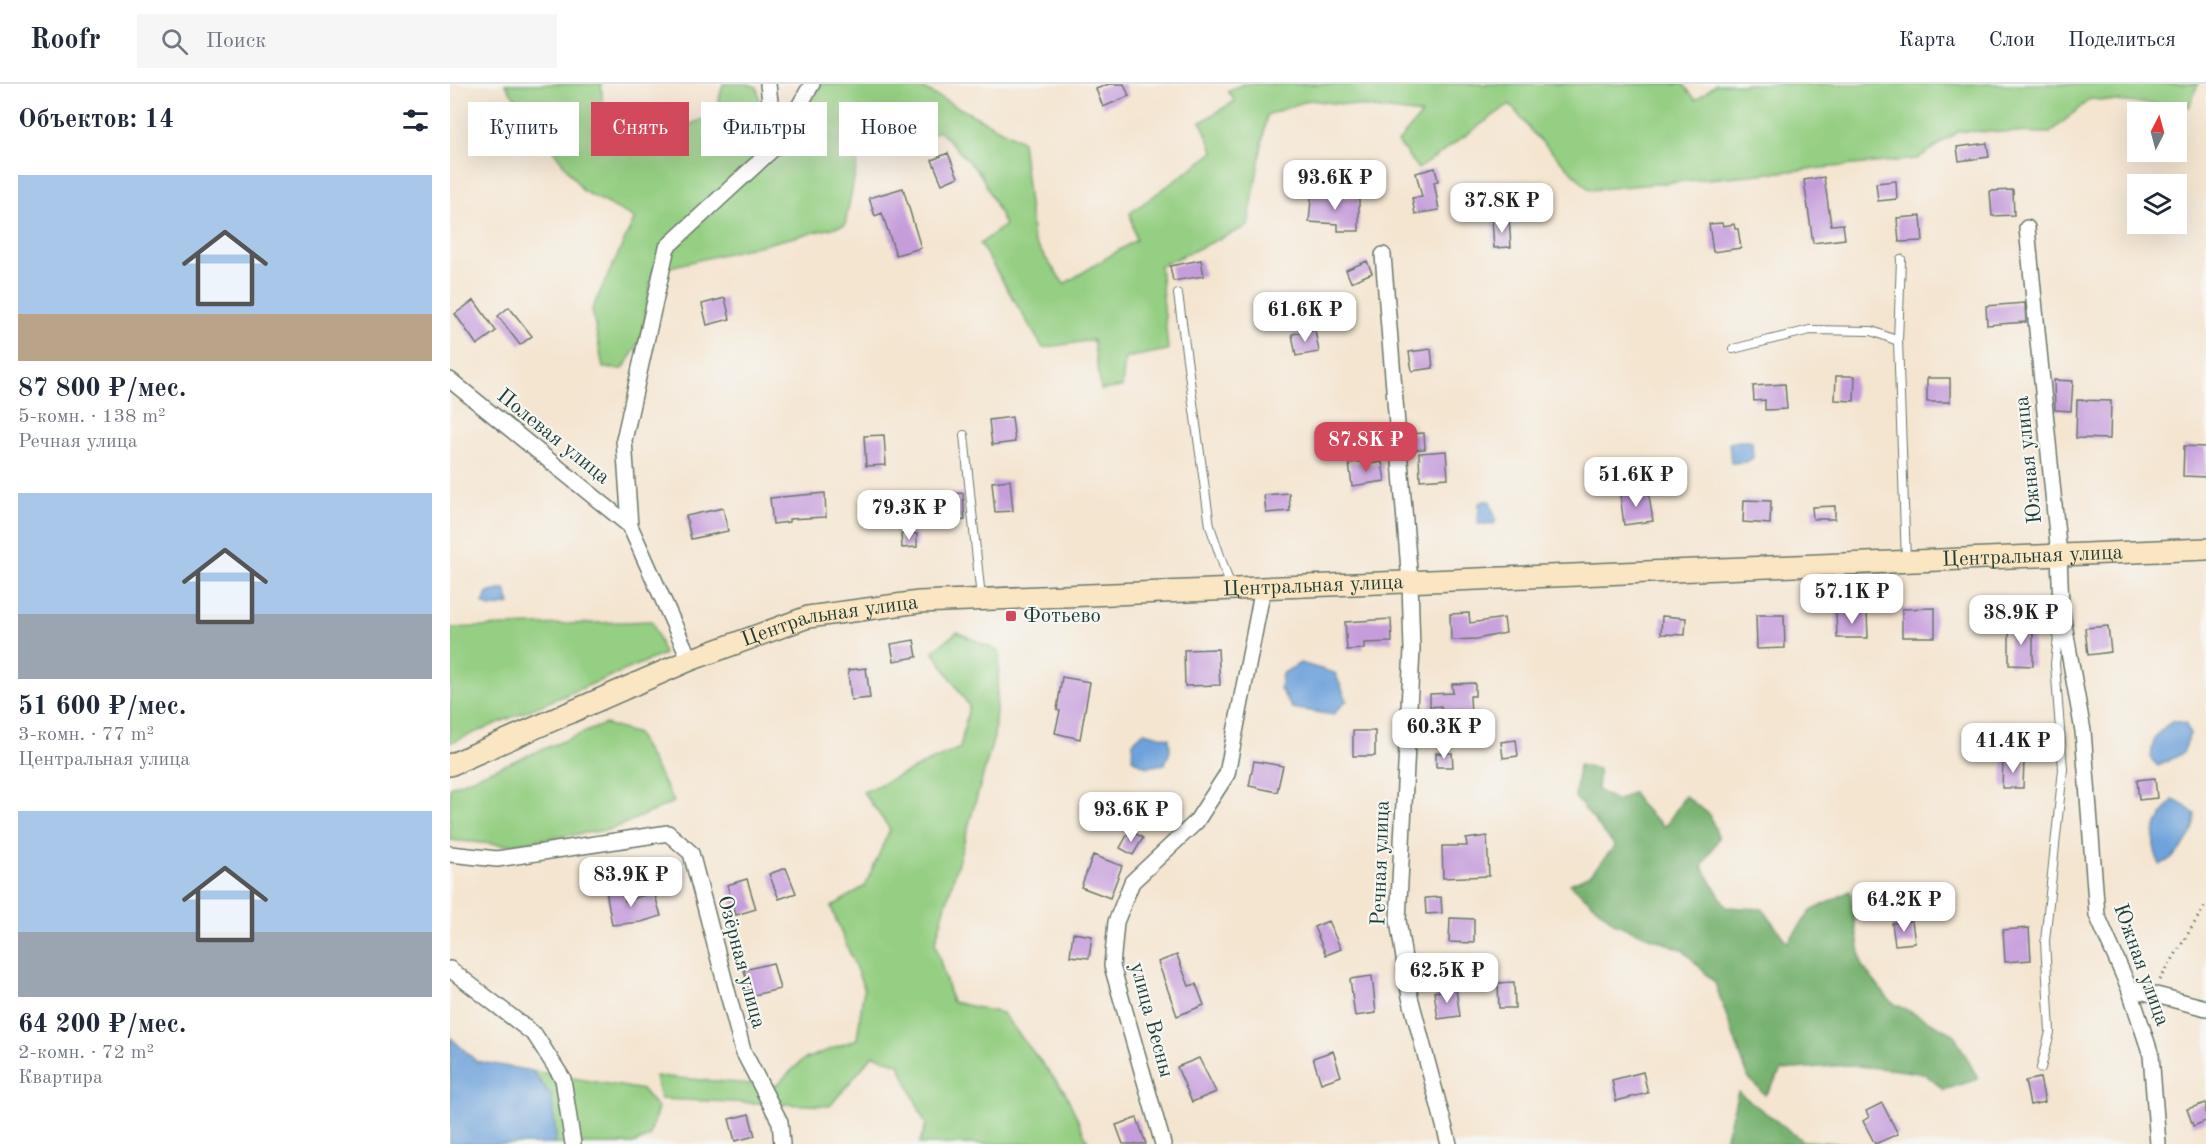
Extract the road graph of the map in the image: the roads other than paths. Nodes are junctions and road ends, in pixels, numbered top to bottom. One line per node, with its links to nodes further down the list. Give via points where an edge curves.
1 (768, 84): 3 (street)
2 (812, 84): 4 (street)
3 (770, 102)
4 (801, 102)
5 (765, 156): 14 (street, via 667,247 624,440)
6 (2027, 228): 16 (street, Южная улица)
7 (1383, 255): 18 (street, Речная улица)
8 (1901, 259): 10 (lane)
9 (1178, 294): 20 (lane, via 1210,526)
10 (1898, 341): 11 (lane, via 1872,331 1810,330); 17 (lane)
11 (1733, 349)
12 (450, 380): 14 (street, Полевая улица)
13 (964, 435): 21 (lane)
14 (630, 526): 23 (street)
15 (2206, 549): 16 (main road, Центральная улица)
16 (2059, 555): 17 (main road, Центральная улица); 22 (street, Южная улица)
17 (1906, 562): 18 (main road, Центральная улица)
18 (1410, 582): 19 (main road, Центральная улица); 33 (street, Речная улица, via 1412,650 1398,920 1410,997)
19 (1263, 588): 20 (main road, Центральная улица); 32 (street, улица Весны, via 1227,774 1197,822 1132,882 1116,922 1112,966)
20 (1232, 589): 21 (main road, Центральная улица)
21 (982, 599): 23 (main road, Центральная улица, via 920,602 808,617)
22 (2061, 607): 27 (street, Южная улица, via 2083,732 2097,915); 29 (lane, via 2055,664 2063,769 2044,941 2050,1032)
23 (690, 660): 24 (main road, Центральная улица)
24 (450, 765)
25 (450, 854): 31 (street, Озёрная улица, via 497,859 668,833 691,853 743,1051 780,1122)
26 (450, 969): 30 (street, via 535,1035 563,1079)
27 (2129, 988): 28 (street); 34 (street, Южная улица, via 2151,1055)
28 (2206, 1008)
29 (2041, 1068)
30 (573, 1144)
31 (782, 1144)
32 (1163, 1144)
33 (1449, 1144)
34 (2158, 1144)

